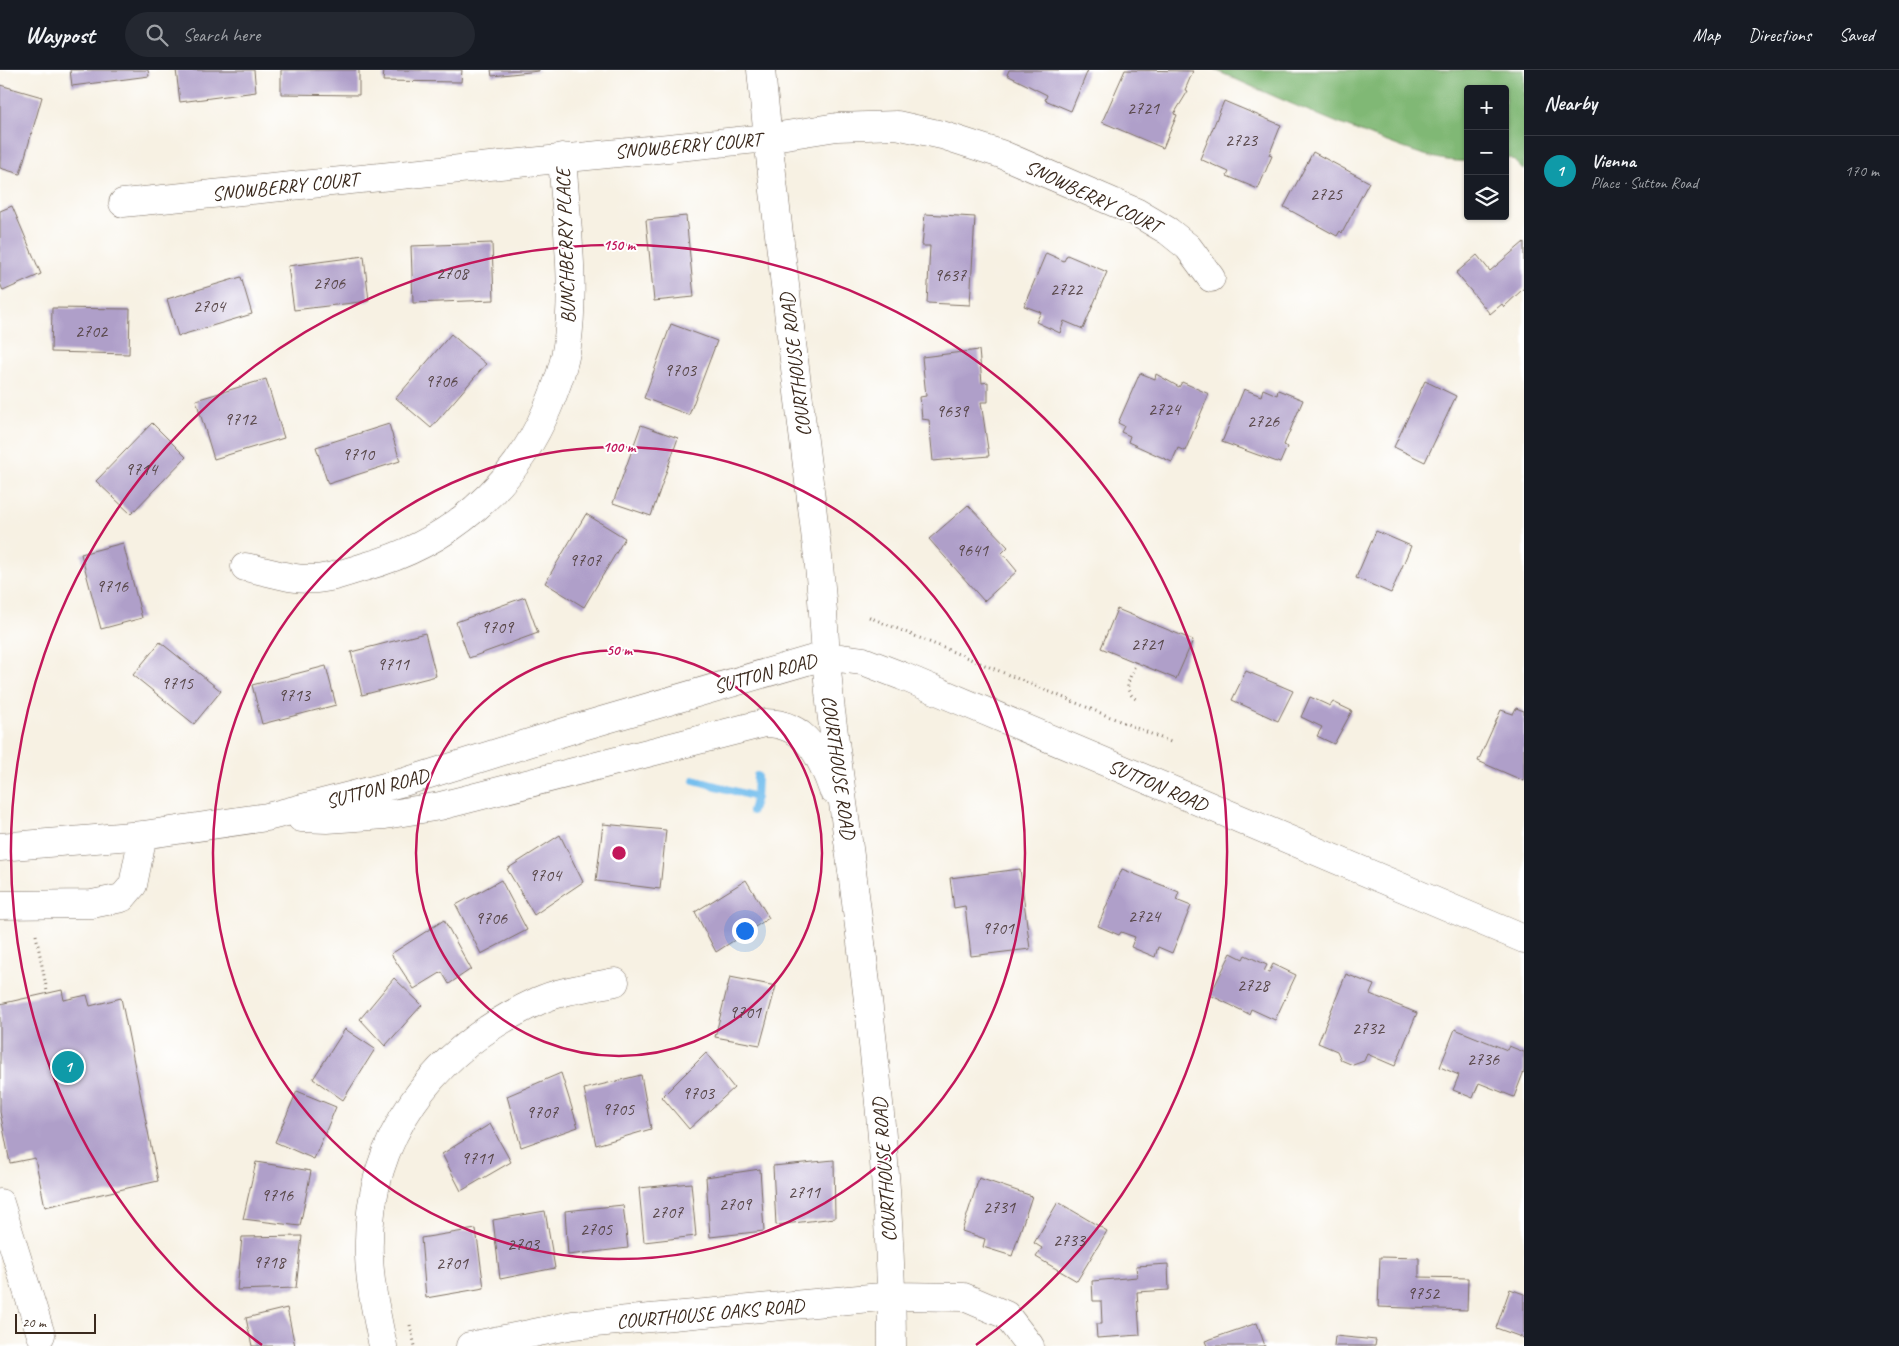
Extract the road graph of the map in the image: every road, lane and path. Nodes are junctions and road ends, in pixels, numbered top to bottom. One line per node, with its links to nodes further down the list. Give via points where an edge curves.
1 (761, 70): 2 (street, COURTHOUSE ROAD)
2 (767, 138): 3 (street, SNOWBERRY COURT); 5 (street, SNOWBERRY COURT, via 837,127 897,125 942,135 1000,154 1136,212 1168,230 1188,247); 8 (street, COURTHOUSE ROAD, via 818,562)
3 (562, 157): 4 (street, SNOWBERRY COURT); 6 (street, BUNCHBERRY PLACE, via 570,286 567,348 556,389 541,424 505,480 449,530 383,562 311,580)
4 (123, 202)
5 (1211, 278)
6 (246, 567)
7 (869, 617): 11 (path)
8 (824, 656): 12 (street, SUTTON ROAD, via 404,782); 13 (street, COURTHOUSE ROAD); 18 (street, SUTTON ROAD, via 864,661 902,676)
9 (1136, 662): 10 (path, via 1127,688 1130,696)
10 (1139, 701)
11 (1173, 743)
12 (267, 817): 13 (street, via 327,819 385,815 440,806 747,726 779,723 804,736 814,749); 14 (street, SUTTON ROAD)
13 (847, 827): 22 (street, COURTHOUSE ROAD, via 888,1188)
14 (143, 835): 15 (street, SUTTON ROAD); 16 (street, via 133,885 122,898 92,904)
15 (0, 847)
16 (0, 906)
17 (36, 935): 20 (path)
18 (1524, 939)
19 (616, 982): 25 (street, via 539,1001 490,1028 442,1066 406,1111 381,1168 369,1228 371,1284)
20 (47, 991)
21 (0, 1203): 24 (street)
22 (892, 1296): 27 (street, COURTHOUSE OAKS ROAD, via 573,1325); 28 (street, COURTHOUSE ROAD); 29 (street, COURTHOUSE OAKS ROAD, via 964,1297 1006,1315)
23 (410, 1325): 26 (path)
24 (41, 1335)
25 (383, 1346)
26 (415, 1346)
27 (470, 1346)
28 (892, 1346)
29 (1030, 1346)

